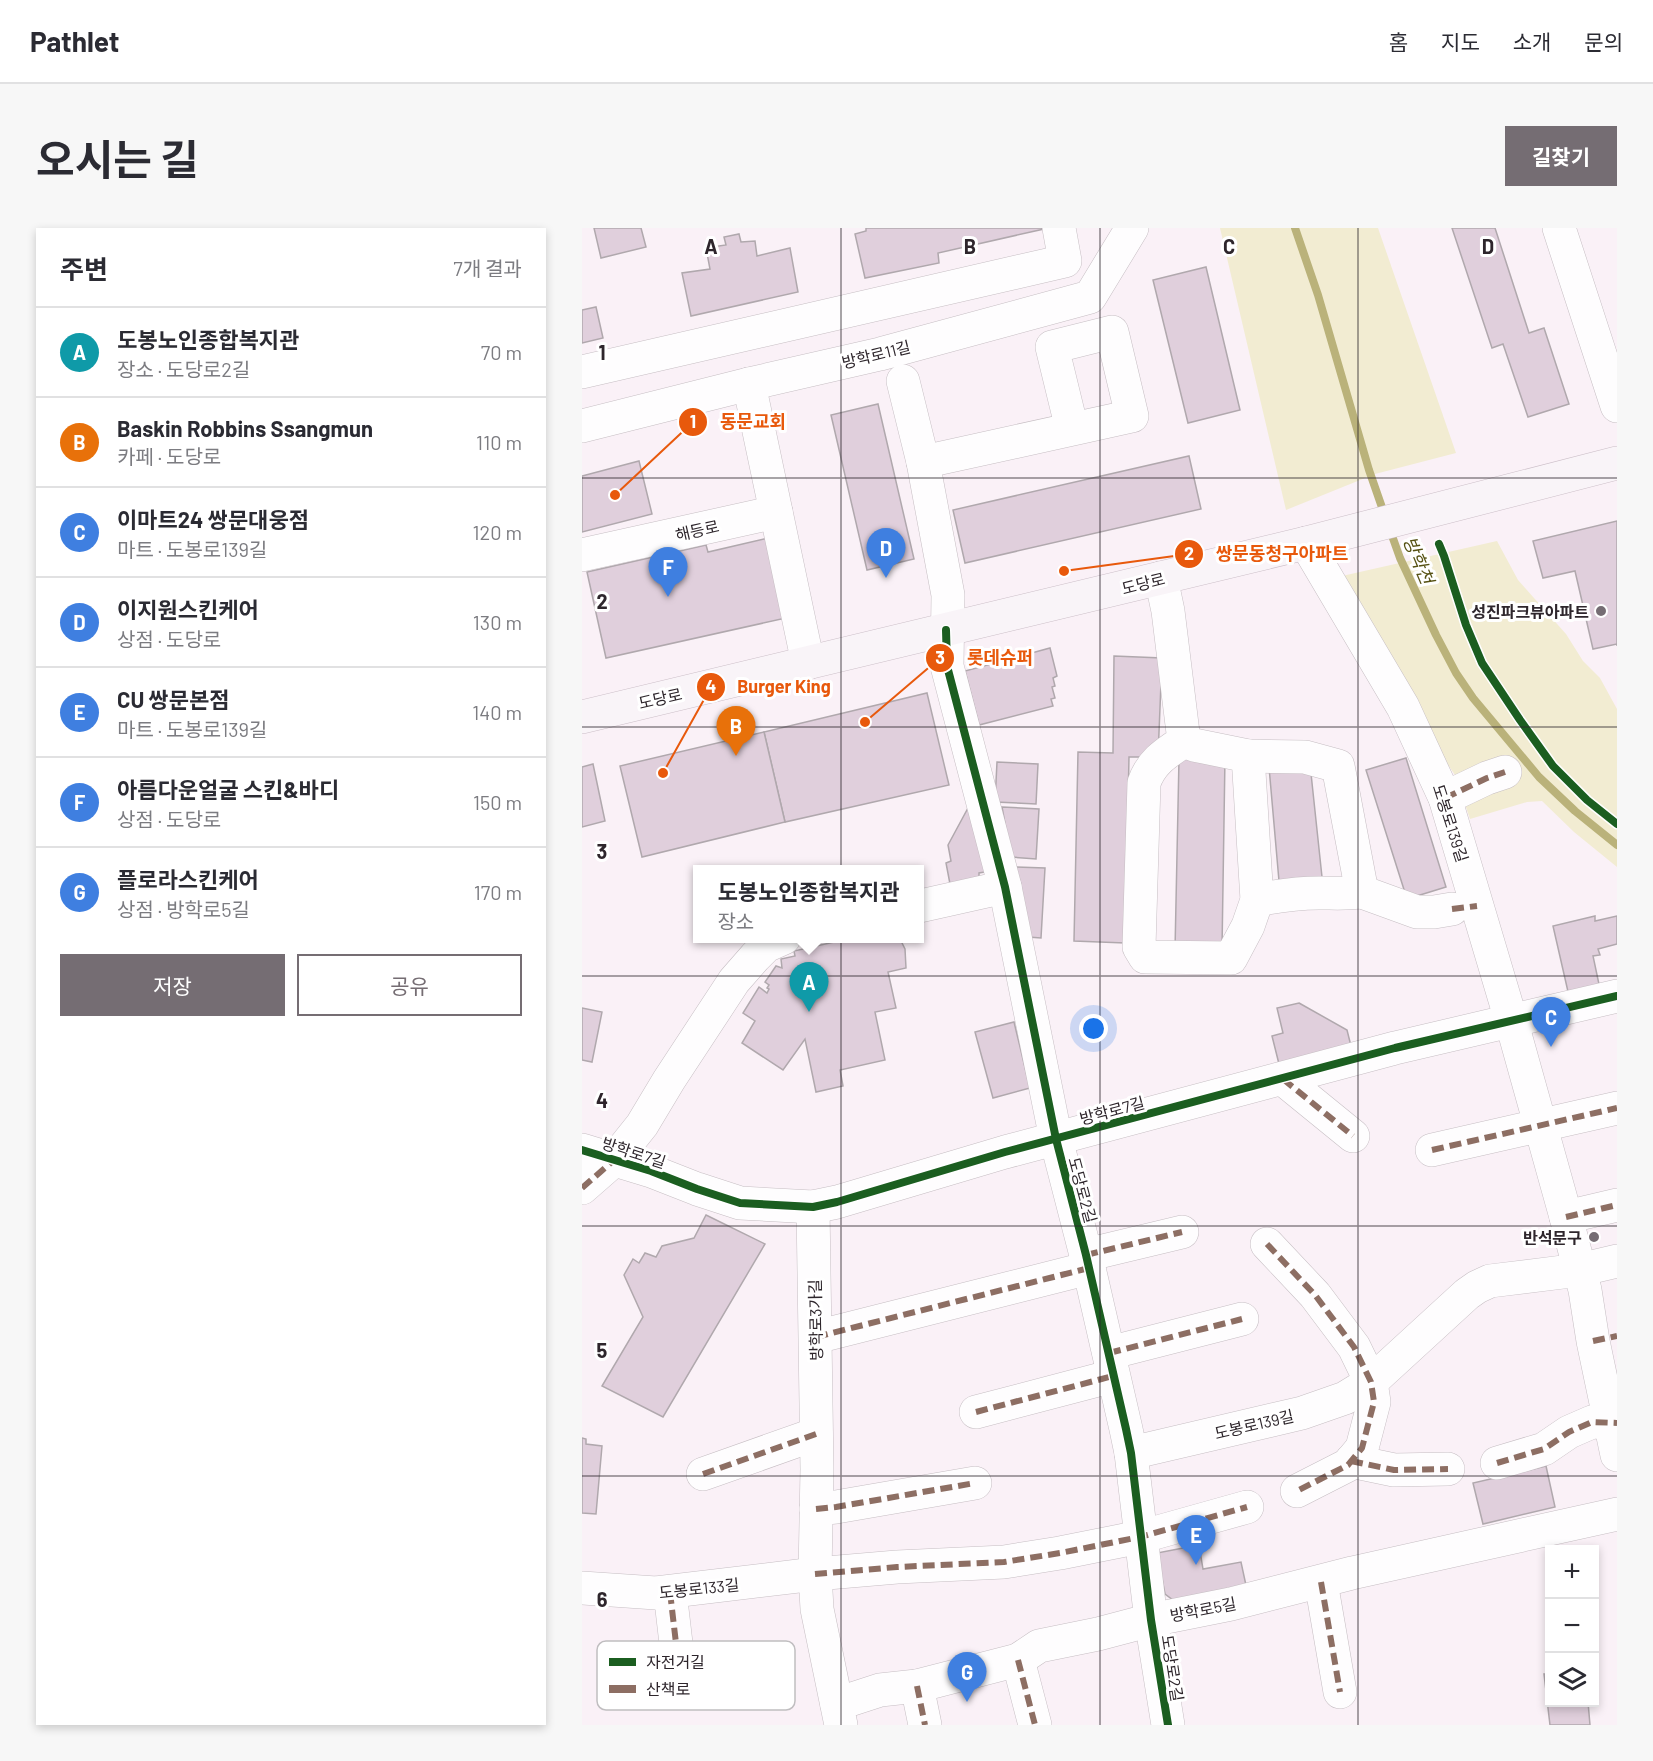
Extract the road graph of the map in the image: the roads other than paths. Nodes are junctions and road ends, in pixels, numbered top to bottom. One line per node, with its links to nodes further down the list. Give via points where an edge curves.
1 (1059, 228): 4 (street, via 1065,261)
2 (1132, 228): 6 (street, 방학로11길, via 1090,297 880,354)
3 (1558, 228): 7 (street)
4 (582, 372)
5 (903, 381): 10 (street, 도당로2길)
6 (749, 384): 8 (street, 방학로11길); 12 (street)
7 (1617, 406)
8 (582, 426)
9 (1072, 429): 10 (street)
10 (923, 462): 16 (street, 도당로2길, via 948,595)
11 (1617, 463): 13 (main road, 도당로)
12 (776, 512): 14 (street, 해등로); 17 (street)
13 (1305, 543): 15 (main road, 도당로); 22 (street, 도봉로139길, via 1403,707)
14 (582, 555)
15 (1161, 578): 16 (main road, 도당로); 19 (street)
16 (946, 630): 17 (main road, 도당로); 23 (street, 도당로2길, via 947,666)
17 (808, 663): 18 (main road, 도당로)
18 (582, 717)
19 (1184, 741): 20 (street); 25 (street, via 1148,771 1144,783 1139,947 1145,957 1231,958)
20 (1248, 756): 24 (street, via 1305,757 1338,766); 25 (street)
21 (1504, 772): 22 (street)
22 (1445, 798): 30 (street, 도봉로139길)
23 (1005, 887): 26 (street); 35 (street, 도당로2길)
24 (1362, 892): 25 (street, via 1280,895); 27 (street, via 1417,912)
25 (1257, 900)
26 (924, 905)
27 (1452, 909)
28 (774, 943): 38 (street, via 766,946 734,981 642,1125)
29 (1617, 996): 30 (street, 방학로7길)
30 (1512, 1020): 31 (street, 방학로7길); 33 (street, 도봉로139길)
31 (1282, 1079): 34 (street); 35 (street, 방학로7길)
32 (1617, 1108): 33 (street)
33 (1542, 1125): 37 (street); 42 (street, 도봉로139길)
34 (1353, 1136)
35 (1056, 1139): 41 (street, 방학로7길); 45 (street, 도당로2길)
36 (582, 1150): 38 (street, 방학로7길)
37 (1432, 1150)
38 (615, 1160): 39 (street); 41 (street, 방학로7길, via 740,1203)
39 (582, 1188)
40 (1617, 1205): 42 (street)
41 (813, 1207): 49 (street, 방학로3가길)
42 (1566, 1217): 47 (street, 도봉로139길)
43 (1182, 1232): 45 (street)
44 (1267, 1244): 52 (street, via 1315,1295 1354,1347)
45 (1087, 1261): 49 (street); 51 (street, 도당로2길)
46 (1617, 1261): 47 (street, 도봉로139길)
47 (1579, 1270): 50 (street, 도봉로139길); 52 (street, 도봉로139길, via 1490,1281 1477,1287)
48 (1242, 1319): 51 (street)
49 (816, 1337): 55 (street, 방학로3가길)
50 (1605, 1339): 54 (street, 도봉로139길)
51 (1111, 1364): 53 (street); 56 (street, 도당로2길)
52 (1371, 1382): 56 (street, 도봉로139길, via 1345,1398 1302,1413); 58 (street, via 1374,1402 1362,1448)
53 (976, 1412)
54 (1614, 1423): 57 (street, 도봉로139길); 59 (street, via 1592,1422 1544,1449)
55 (816, 1434): 61 (street); 65 (street, 방학로3가길)
56 (1131, 1453): 67 (street, 도당로2길)
57 (1617, 1455)
58 (1351, 1461): 60 (street, via 1395,1470); 63 (street)
59 (1497, 1463)
60 (1448, 1469)
61 (703, 1474)
62 (975, 1483): 65 (street)
63 (1297, 1491)
64 (1247, 1507): 67 (street)
65 (816, 1509): 68 (street, 방학로3가길)
66 (1617, 1514): 69 (street, 방학로5길)
67 (1140, 1537): 68 (street, via 1004,1562); 72 (street, 도당로2길)
68 (814, 1574): 71 (street, 도봉로133길); 77 (street, 방학로3가길, via 817,1610)
69 (1321, 1582): 72 (street, 방학로5길); 76 (street)
70 (582, 1588): 71 (street, 도봉로133길)
71 (670, 1592): 73 (street)
72 (1151, 1620): 74 (street, 방학로5길, via 1039,1646); 80 (street, 도당로2길)
73 (676, 1641)
74 (1018, 1660): 75 (street, 방학로5길); 79 (street)
75 (917, 1686): 77 (street, 방학로5길, via 880,1690); 78 (street)
76 (1340, 1692)
77 (839, 1714)
78 (925, 1725)
79 (1035, 1725)
80 (1168, 1725)

